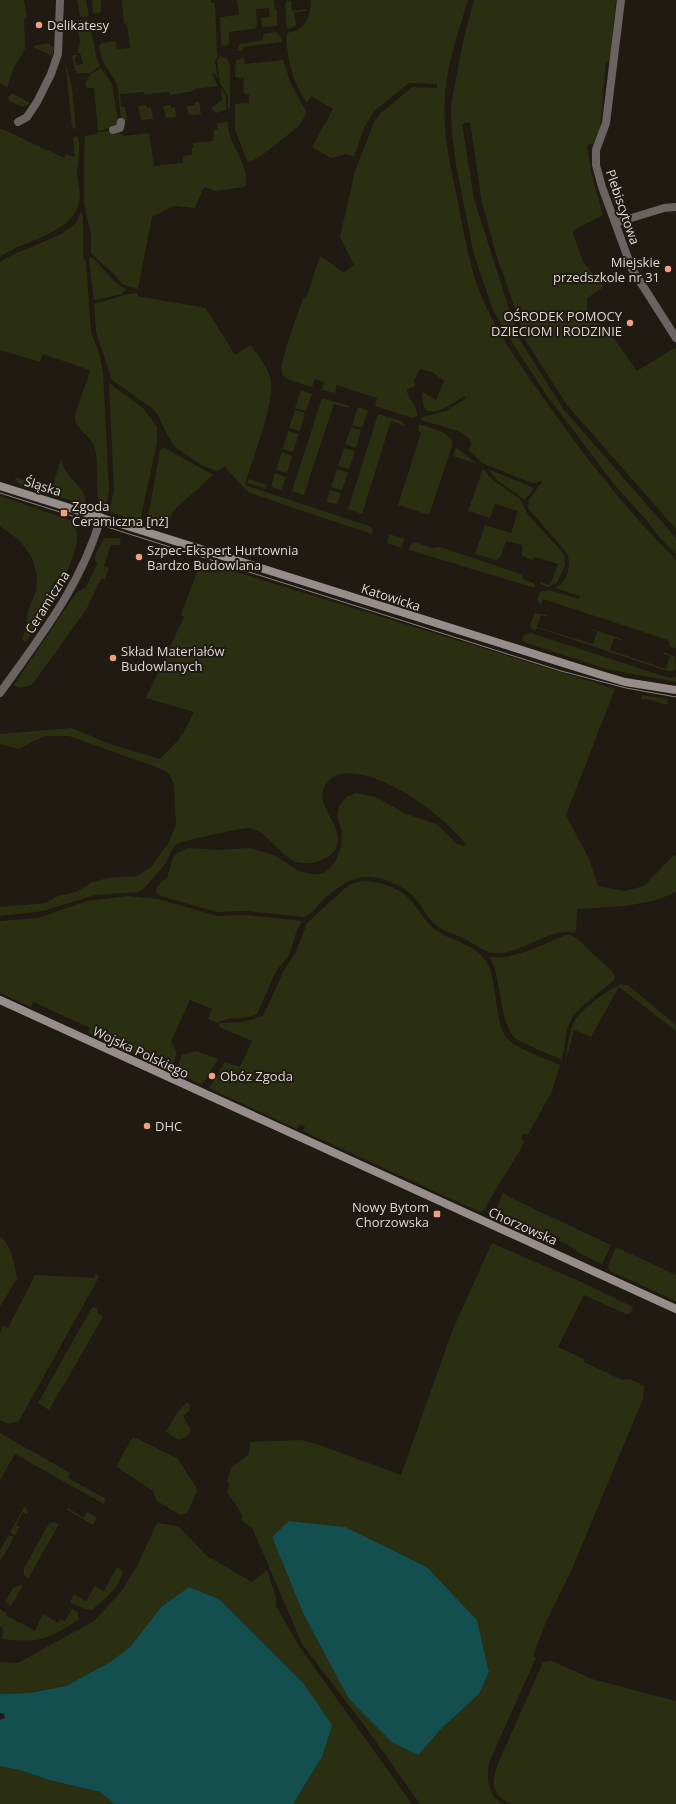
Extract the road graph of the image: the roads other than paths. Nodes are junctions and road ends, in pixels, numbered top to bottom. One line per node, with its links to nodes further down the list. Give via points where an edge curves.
1 (60, 0): 3 (street, via 58,54 37,102 27,117)
2 (621, 0): 7 (street, Plebiscytowa, via 606,123 595,159)
3 (18, 122)
4 (121, 122): 5 (street, via 120,128)
5 (113, 130)
6 (676, 207): 7 (street, via 664,208)
7 (615, 223): 8 (street, Plebiscytowa, via 632,269)
8 (676, 338)
9 (0, 486): 10 (street, Śląska)
10 (101, 517): 11 (street, Katowicka, via 598,674 625,682); 12 (street, Ceramiczna, via 87,557 68,595)
11 (676, 690)
12 (0, 693)
13 (0, 1000): 14 (street, Wojska Polskiego)
14 (360, 1164): 15 (street, Chorzowska)
15 (676, 1309)

